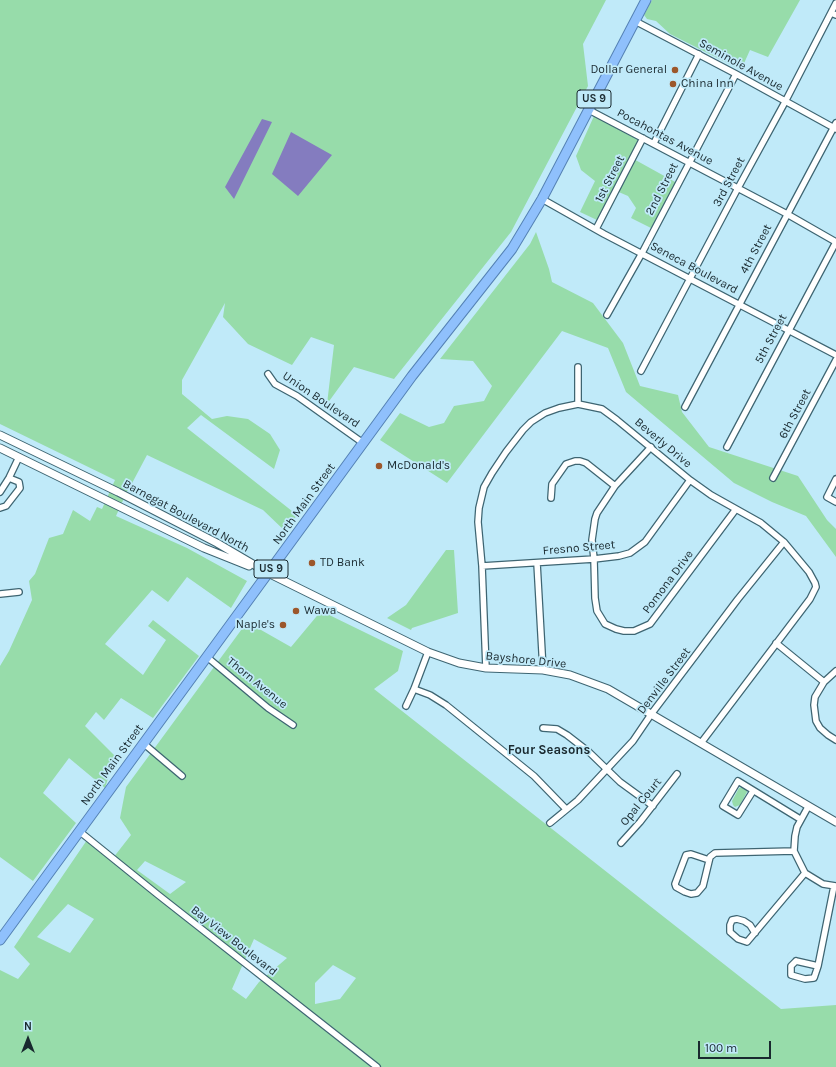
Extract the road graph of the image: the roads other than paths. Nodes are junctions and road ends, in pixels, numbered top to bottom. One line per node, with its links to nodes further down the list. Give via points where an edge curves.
1 (646, 0): 4 (highway, US 9)
2 (836, 3): 3 (street, 3rd Street)
3 (833, 14): 7 (street, 3rd Street)
4 (635, 21): 5 (street, Seminole Avenue); 8 (highway, US 9)
5 (699, 54): 6 (street, Seminole Avenue); 11 (street)
6 (736, 74): 7 (street, Seminole Avenue); 12 (street, 2nd Street)
7 (785, 102): 9 (street, Seminole Avenue); 13 (street, 3rd Street)
8 (589, 110): 10 (street, Pocahontas Avenue); 14 (highway, US 9)
9 (835, 127): 15 (street, 4th Street)
10 (643, 138): 11 (street, Pocahontas Avenue); 16 (street, 1st Street)
11 (654, 143): 12 (street, Pocahontas Avenue)
12 (689, 162): 13 (street, Pocahontas Avenue); 18 (street, 2nd Street)
13 (738, 188): 15 (street, Pocahontas Avenue); 19 (street, 3rd Street)
14 (542, 199): 16 (street, Seneca Boulevard); 31 (highway, North Main Street / US 9, via 508,254)
15 (787, 214): 17 (street, Pocahontas Avenue); 20 (street, 4th Street)
16 (596, 229): 18 (street, Seneca Boulevard)
17 (836, 242): 22 (street, 5th Street)
18 (642, 253): 19 (street, Seneca Boulevard); 21 (street, 2nd Street)
19 (691, 278): 20 (street, Seneca Boulevard); 26 (street, 3rd Street)
20 (740, 304): 22 (street, Seneca Boulevard); 29 (street, 4th Street)
21 (607, 314)
22 (789, 330): 23 (street, Seneca Boulevard); 32 (street, 5th Street)
23 (836, 355)
24 (836, 360): 37 (street, 6th Street)
25 (578, 367): 28 (street)
26 (641, 371)
27 (268, 374): 31 (street, Union Boulevard, via 274,384 297,396)
28 (578, 404): 34 (street, Beverly Drive, via 602,409); 49 (street, Beverly Drive, via 545,413 531,422 492,472 484,487 479,508)
29 (685, 407)
30 (0, 435): 50 (street, Barnegat Boulevard North, via 217,543)
31 (363, 443): 50 (highway, North Main Street / US 9)
32 (727, 447)
33 (0, 448): 35 (street, Barnegat Boulevard North)
34 (651, 448): 39 (street, Beverly Drive); 40 (street, Pomona Drive)
35 (19, 457): 36 (street); 50 (street, Barnegat Boulevard North, via 204,548)
36 (9, 478): 41 (street); 44 (street, via 19,482 20,488 6,506)
37 (773, 478)
38 (836, 479): 43 (street, via 827,497)
39 (690, 480): 45 (street, Beverly Drive); 47 (street, Fresno Street, via 638,548 619,556)
40 (615, 486): 42 (street, via 586,464 575,461 566,464 552,484); 47 (street, Pomona Drive, via 595,519 592,540)
41 (0, 492)
42 (551, 498)
43 (836, 502)
44 (0, 508)
45 (736, 509): 46 (street, Beverly Drive, via 761,523); 47 (street, Pomona Drive, via 650,624 638,630 620,631 605,624 599,616 595,598)
46 (784, 542): 53 (street, Beverly Drive, via 814,579 816,587 810,599); 62 (street, Denville Street)
47 (594, 559): 48 (street, Fresno Street)
48 (537, 562): 49 (street, Fresno Street); 57 (street)
49 (482, 566): 56 (street, Beverly Drive)
50 (268, 573): 54 (street, Bayshore Drive); 55 (highway, North Main Street / US 9)
51 (19, 592): 52 (street)
52 (0, 594)
53 (776, 643): 59 (street); 67 (street, Beverly Drive)
54 (428, 652): 56 (street, Bayshore Drive, via 459,663); 60 (street)
55 (207, 657): 63 (street, Thorn Avenue, via 268,708); 66 (highway, North Main Street / US 9)
56 (486, 668): 57 (street, Bayshore Drive)
57 (543, 670): 62 (street, Bayshore Drive, via 597,684)
58 (836, 671): 59 (street)
59 (824, 682): 65 (street, via 815,697 816,721 824,732)
60 (414, 689): 61 (street); 74 (street, via 446,705 534,776)
61 (406, 706)
62 (652, 713): 67 (street, Bayshore Drive); 68 (street, Denville Street, via 633,741)
63 (293, 725)
64 (544, 728): 68 (street, via 557,729 567,735)
65 (836, 740)
66 (143, 743): 70 (street); 78 (highway, North Main Street / US 9)
67 (701, 743): 73 (street, Bayshore Drive)
68 (607, 769): 72 (street); 74 (street, Denville Street)
69 (677, 774): 72 (street, Opal Court)
70 (182, 776)
71 (753, 791): 71 (street, via 738,781 723,806 738,815); 75 (street)
72 (653, 806): 79 (street, Opal Court)
73 (808, 807): 75 (street); 76 (street, Bayshore Drive)
74 (566, 809): 77 (street, Denville Street)
75 (800, 819): 80 (street)
76 (836, 822)
77 (550, 823)
78 (80, 831): 85 (highway, North Main Street / US 9); 87 (street, Bay View Boulevard)
79 (621, 842)
80 (794, 851): 81 (street, via 715,854); 82 (street)
81 (709, 860): 81 (street, via 703,886 697,893 691,894 676,887 676,880 686,855 691,854)
82 (805, 873): 83 (street, via 824,884); 84 (street)
83 (835, 886): 86 (street)
84 (755, 933): 84 (street, via 747,942 738,939 730,932 732,920 744,920)
85 (0, 940)
86 (818, 966): 86 (street, via 814,978 805,979 792,975 791,966 796,960)
87 (376, 1067)

